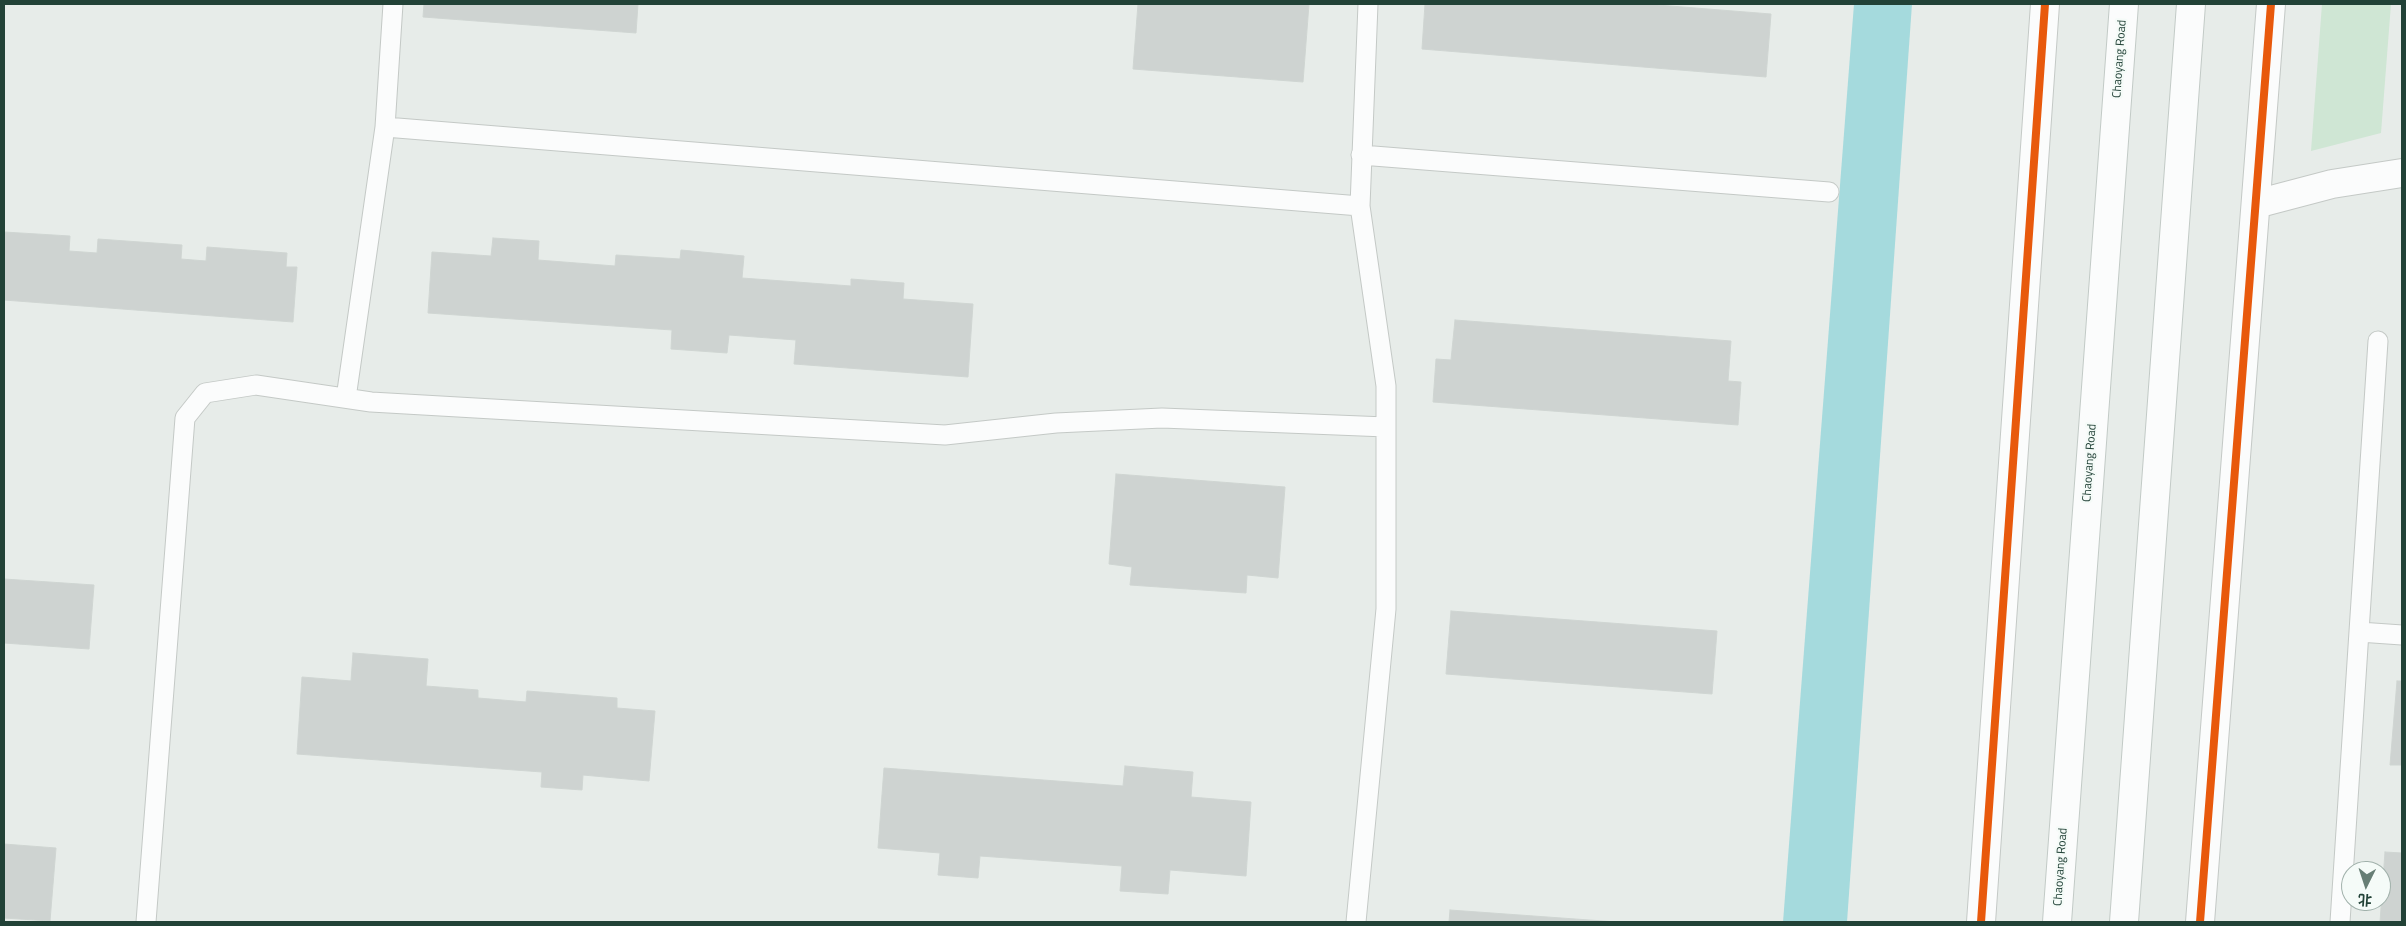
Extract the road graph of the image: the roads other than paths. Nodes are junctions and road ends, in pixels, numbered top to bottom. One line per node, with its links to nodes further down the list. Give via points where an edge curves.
1 (393, 4): 7 (lane)
2 (1368, 4): 8 (lane)
3 (2045, 4): 20 (street)
4 (2124, 4): 21 (street, Chaoyang Road)
5 (2191, 4): 22 (street)
6 (2271, 4): 11 (street)
7 (385, 127): 12 (lane); 14 (lane)
8 (1361, 155): 10 (lane); 12 (lane)
9 (2402, 173): 11 (street, via 2332,184)
10 (1829, 192)
11 (2256, 204): 23 (street)
12 (1360, 206): 15 (lane, via 1386,386)
13 (2378, 341): 16 (lane)
14 (346, 398): 15 (lane, via 381,403 945,435 1056,423 1162,418); 18 (lane, via 256,384 205,393 185,418)
15 (1386, 427): 19 (lane, via 1386,609)
16 (2359, 632): 17 (lane); 24 (lane)
17 (2402, 635)
18 (146, 922)
19 (1356, 922)
20 (1981, 922)
21 (2056, 922)
22 (2124, 922)
23 (2200, 922)
24 (2340, 922)

